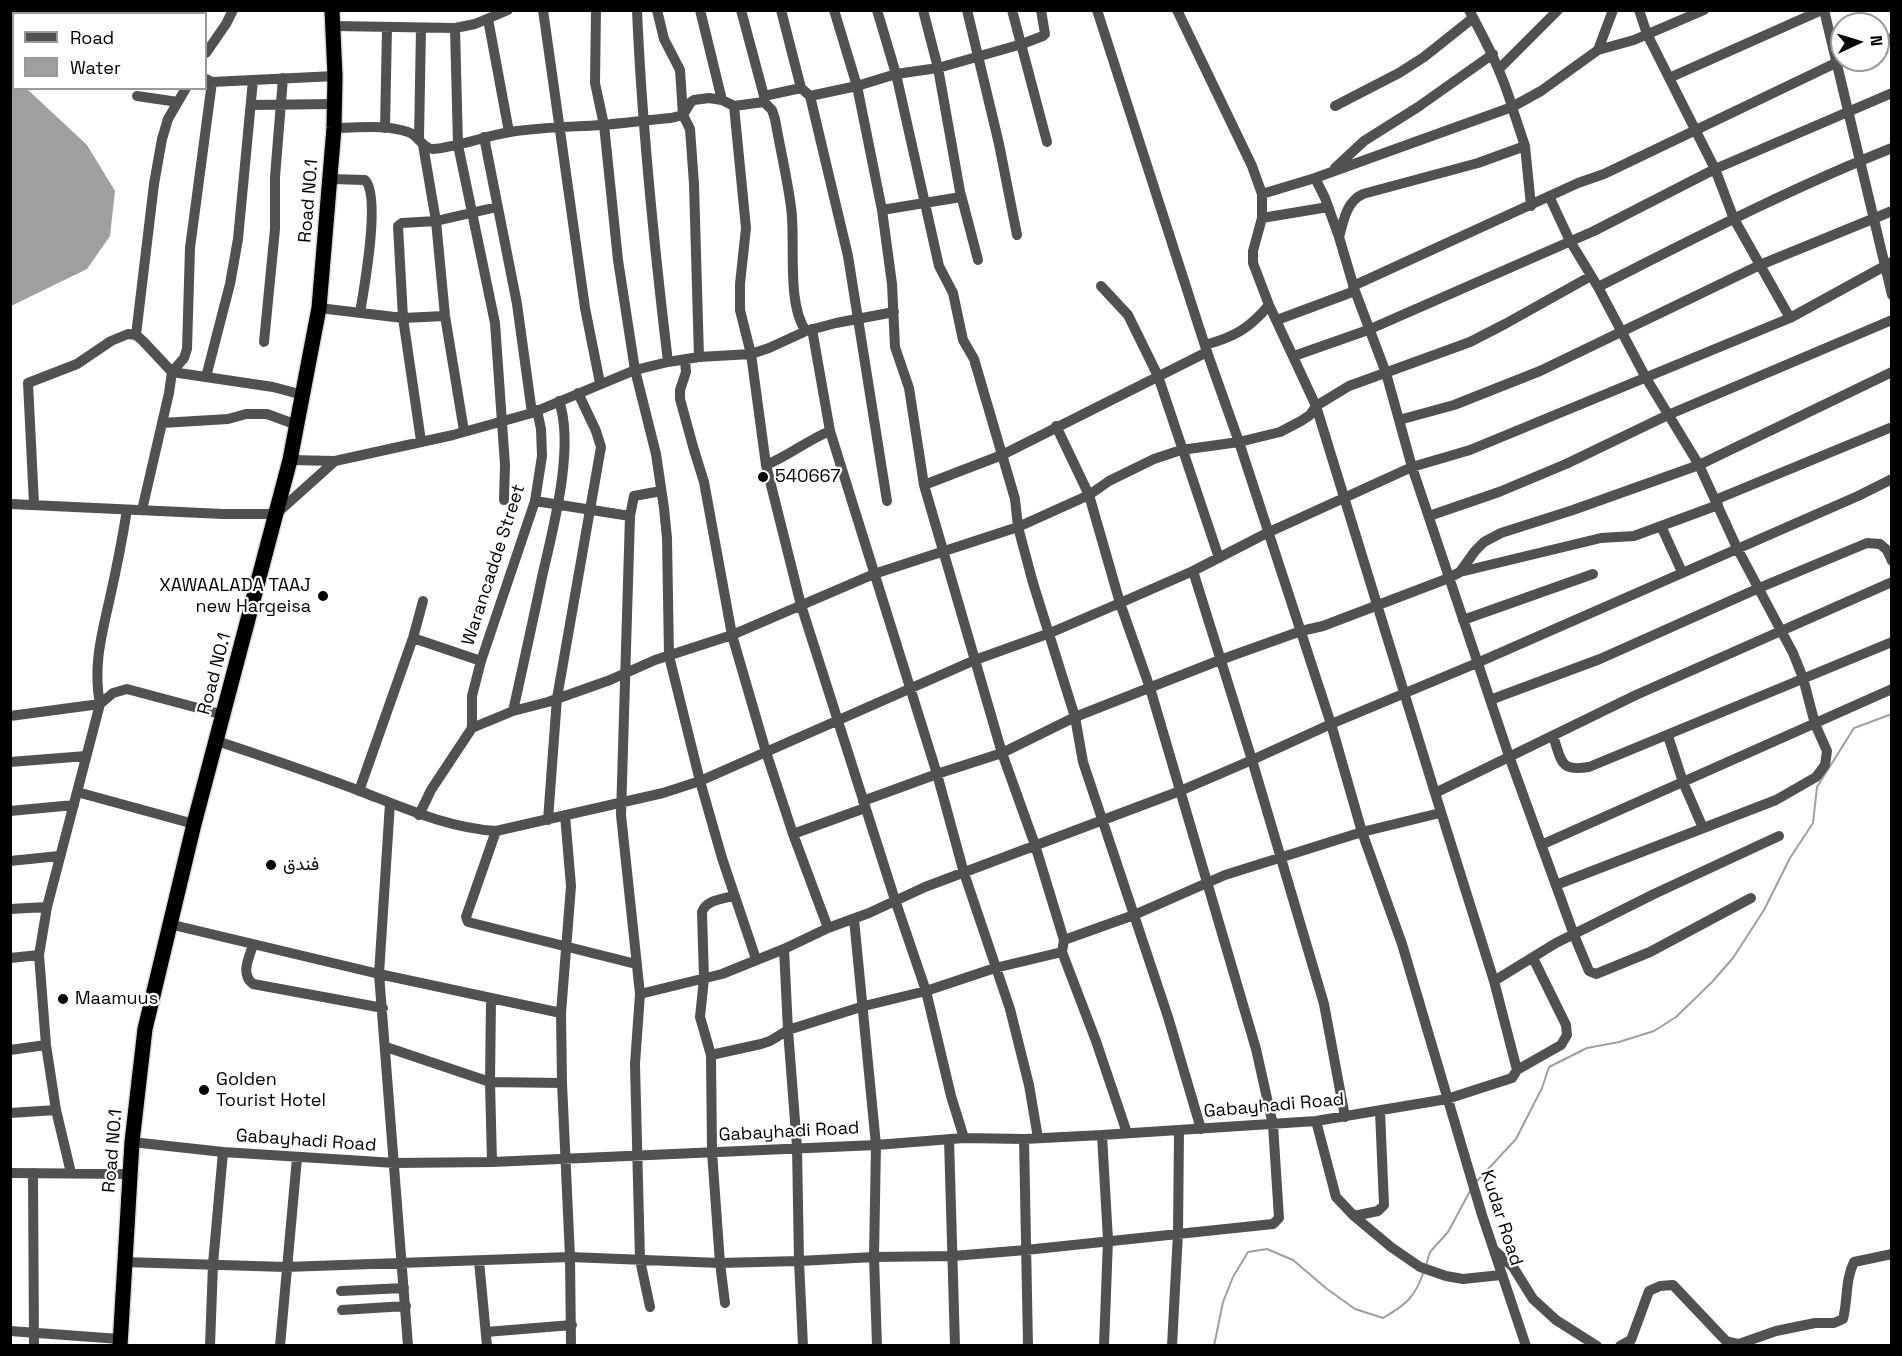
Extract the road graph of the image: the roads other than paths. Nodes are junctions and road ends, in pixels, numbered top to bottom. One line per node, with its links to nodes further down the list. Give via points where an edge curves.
1 (233, 10): 34 (street)
2 (332, 10): 26 (highway, Road NO.1)
3 (508, 10): 25 (street)
4 (543, 10): 67 (street)
5 (596, 10): 66 (street, via 595,82)
6 (637, 10): 65 (street)
7 (657, 10): 64 (street, via 664,39 680,70)
8 (700, 10): 55 (street)
9 (741, 10): 53 (street)
10 (781, 10): 50 (street)
11 (834, 10): 47 (street)
12 (877, 10): 41 (street)
13 (923, 10): 38 (street)
14 (967, 10): 36 (street)
15 (1012, 10): 32 (street)
16 (1041, 10): 32 (street, via 1045,33)
17 (1097, 10): 123 (street, Kudar Road)
18 (1177, 10): 83 (street)
19 (1558, 10): 39 (street)
20 (1613, 10): 33 (street)
21 (1639, 10): 31 (street)
22 (1704, 10): 31 (street)
23 (1823, 10): 30 (street); 44 (street)
24 (1471, 14): 35 (street); 61 (street, via 1424,57)
25 (493, 15): 29 (street); 71 (street)
26 (334, 26): 27 (street); 42 (highway, Road NO.1)
27 (387, 28): 28 (street); 69 (street)
28 (421, 28): 29 (street); 73 (street)
29 (455, 28): 75 (street)
30 (1830, 31)
31 (1647, 34): 33 (street); 44 (street)
32 (1022, 44): 36 (street); 74 (street)
33 (1598, 50): 62 (street)
34 (207, 52)
35 (1493, 54): 39 (street); 80 (street, via 1364,141)
36 (979, 57): 38 (street); 97 (street)
37 (1830, 66): 70 (street)
38 (938, 68): 41 (street); 84 (street)
39 (1499, 69): 62 (street)
40 (1842, 72): 63 (street)
41 (897, 74): 47 (street); 86 (street)
42 (335, 76): 43 (street); 57 (highway, Road NO.1)
43 (283, 78): 46 (street); 59 (street)
44 (1670, 78): 70 (street)
45 (209, 80): 46 (street); 130 (street, via 190,248 187,349)
46 (253, 80): 58 (street)
47 (857, 86): 50 (street); 90 (street)
48 (164, 90): 54 (street)
49 (185, 90): 56 (street)
50 (805, 92): 53 (street); 115 (street, via 848,256)
51 (1892, 93): 63 (street)
52 (137, 96): 54 (street)
53 (764, 99): 60 (street); 118 (street, via 775,119 791,209 798,315)
54 (163, 100): 56 (street)
55 (722, 100): 60 (street); 64 (street, via 694,100)
56 (178, 102): 121 (street, via 162,139)
57 (334, 104): 59 (street); 68 (highway, Road NO.1)
58 (251, 105): 59 (street); 134 (street, via 238,239)
59 (281, 105): 122 (street)
60 (734, 106): 124 (street, via 746,228 740,310)
61 (1335, 106)
62 (1512, 107): 76 (street); 80 (street)
63 (1849, 111): 78 (street); 79 (street)
64 (683, 116): 65 (street); 126 (street, via 690,129 694,184)
65 (644, 120): 66 (street); 128 (street)
66 (604, 124): 67 (street); 129 (street, via 618,260)
67 (561, 127): 71 (street); 136 (street, via 585,308)
68 (334, 128): 69 (street); 82 (highway, Road NO.1)
69 (385, 128): 73 (street, via 410,132)
70 (1694, 130): 79 (street); 85 (street)
71 (509, 132): 72 (street)
72 (484, 137): 75 (street); 88 (street, Warancadde Street)
73 (421, 142): 75 (street, via 431,149); 96 (street)
74 (1047, 142)
75 (458, 145): 92 (street)
76 (1525, 146): 87 (street); 98 (street, via 1363,194 1347,210)
77 (1892, 148): 78 (street)
78 (1859, 161): 94 (street); 95 (street)
79 (1715, 169): 94 (street); 99 (street)
80 (1332, 171): 81 (street)
81 (1315, 178): 83 (street); 89 (street)
82 (330, 179): 109 (highway, Road NO.1); 111 (street, via 365,180 370,187 368,268)
83 (1262, 194): 93 (street)
84 (961, 195): 86 (street, via 959,199); 100 (street)
85 (1550, 196): 87 (street); 99 (street)
86 (926, 203): 90 (street); 154 (street, via 939,266 953,293 963,340 974,359)
87 (1531, 206): 106 (street)
88 (497, 207): 92 (street); 141 (street, Warancadde Street)
89 (1328, 207): 93 (street); 98 (street)
90 (882, 210): 110 (street)
91 (1892, 211): 95 (street)
92 (473, 212): 96 (street); 144 (street, via 495,323)
93 (1262, 218): 108 (street, via 1253,263)
94 (1734, 219): 102 (street); 105 (street)
95 (1873, 220): 101 (street); 102 (street)
96 (436, 221): 112 (street); 113 (street, via 398,226)
97 (1017, 235)
98 (1339, 237): 106 (street)
99 (1570, 241): 103 (street); 119 (street)
100 (978, 260)
101 (1888, 264): 107 (street); 114 (street)
102 (1761, 265): 114 (street); 120 (street)
103 (1591, 276): 105 (street); 132 (street, via 1470,342)
104 (1101, 286): 133 (street, via 1128,315)
105 (1598, 287): 120 (street)
106 (1354, 288): 116 (street); 119 (street)
107 (1892, 295)
108 (1269, 305): 116 (street); 123 (street, via 1238,334)
109 (319, 308): 111 (street); 138 (highway, Road NO.1)
110 (894, 312): 115 (street); 161 (street, via 895,347 909,388)
111 (360, 313): 113 (street)
112 (445, 316): 113 (street); 149 (street)
113 (402, 318): 151 (street)
114 (1790, 318): 135 (street)
115 (858, 319): 118 (street); 167 (street)
116 (1277, 320): 125 (street)
117 (1892, 320): 142 (street)
118 (809, 330): 124 (street); 150 (street)
119 (1368, 330): 125 (street); 132 (street)
120 (1621, 332): 135 (street); 143 (street, via 1540,371 1454,405)
121 (136, 335): 130 (street); 171 (street, via 118,337 77,364 28,383)
122 (264, 342)
123 (1206, 349): 133 (street); 152 (street, Kudar Road)
124 (751, 354): 126 (street); 157 (street)
125 (1294, 356): 140 (street)
126 (699, 357): 127 (street)
127 (686, 360): 128 (street); 201 (street, via 680,399 704,482)
128 (668, 362): 129 (street)
129 (635, 370): 136 (street); 162 (street)
130 (172, 372): 134 (street); 145 (street)
131 (1892, 372): 158 (street)
132 (1386, 373): 140 (street, via 1348,386); 143 (street)
133 (1158, 376): 147 (street); 153 (street)
134 (206, 377): 138 (street)
135 (1646, 378): 142 (street); 159 (street, via 1470,450)
136 (600, 383): 137 (street)
137 (578, 393): 139 (street); 172 (street, via 601,447)
138 (303, 395): 146 (highway, Road NO.1)
139 (559, 401): 141 (street); 168 (street, via 565,434)
140 (1316, 406): 152 (street, via 1310,415 1291,427); 164 (street)
141 (534, 411): 144 (street); 166 (street, Warancadde Street, via 541,429 542,456)
142 (1668, 415): 158 (street); 177 (street, via 1566,464)
143 (1399, 420): 159 (street)
144 (501, 422): 149 (street); 165 (street)
145 (162, 423): 146 (street, via 267,414); 174 (street)
146 (297, 425): 155 (highway, Road NO.1)
147 (1056, 426): 154 (street); 163 (street)
148 (1892, 427): 169 (street)
149 (464, 431): 151 (street)
150 (830, 431): 157 (street); 188 (street)
151 (421, 441): 156 (street)
152 (1239, 442): 153 (street); 180 (street, Kudar Road)
153 (1181, 450): 163 (street, via 1131,469); 183 (street)
154 (1002, 455): 161 (street); 179 (street, via 1015,499)
155 (290, 460): 156 (street); 175 (highway, Road NO.1)
156 (334, 461): 175 (street)
157 (766, 465): 195 (street)
158 (1698, 465): 169 (street); 186 (street, via 1501,533 1475,550)
159 (1412, 467): 164 (street); 177 (street)
160 (1892, 479): 181 (street)
161 (924, 485): 182 (street)
162 (661, 491): 176 (street, via 634,496); 204 (street, via 667,538)
163 (1089, 495): 179 (street); 194 (street)
164 (1344, 498): 180 (street); 196 (street)
165 (504, 500)
166 (536, 501): 168 (street); 207 (street, Warancadde Street)
167 (887, 501)
168 (558, 503): 172 (street); 218 (street)
169 (1716, 503): 178 (street); 181 (street)
170 (10, 504): 171 (street)
171 (34, 504): 173 (street)
172 (590, 508): 176 (street); 215 (street)
173 (127, 510): 174 (street); 217 (street, via 97,656)
174 (142, 510): 175 (street)
175 (276, 514): 219 (highway, Road NO.1)
176 (630, 516): 209 (street)
177 (1429, 516): 190 (street)
178 (1661, 526): 186 (street, via 1634,536 1600,538); 187 (street)
179 (1018, 527): 182 (street); 200 (street)
180 (1268, 533): 183 (street); 198 (street, Kudar Road)
181 (1737, 548): 187 (street); 192 (street)
182 (942, 551): 188 (street); 205 (street)
183 (1219, 558): 185 (street)
184 (1892, 561): 192 (street, via 1880,544 1867,543)
185 (1193, 571): 194 (street); 206 (street)
186 (1460, 572): 190 (street)
187 (1682, 572): 208 (street)
188 (874, 574): 195 (street); 211 (street)
189 (1593, 574): 197 (street)
190 (1449, 578): 196 (street); 197 (street)
191 (1892, 582): 199 (street)
192 (1759, 588): 199 (street); 216 (street, via 1600,659)
193 (423, 602): 202 (street)
194 (1120, 603): 200 (street); 212 (street)
195 (801, 605): 201 (street); 222 (street)
196 (1376, 605): 198 (street); 214 (street)
197 (1463, 620): 208 (street)
198 (1301, 631): 206 (street); 223 (street, Kudar Road)
199 (1781, 631): 210 (street); 226 (street)
200 (1050, 633): 205 (street); 221 (street)
201 (732, 635): 204 (street); 229 (street)
202 (412, 638): 207 (street); 238 (street)
203 (1892, 642): 210 (street)
204 (669, 656): 209 (street); 236 (street)
205 (975, 660): 211 (street); 230 (street)
206 (1220, 660): 212 (street); 233 (street)
207 (481, 661): 225 (street, Warancadde Street, via 472,696)
208 (1477, 663): 214 (street); 216 (street)
209 (626, 673): 215 (street); 243 (street)
210 (1803, 678): 224 (street); 227 (street)
211 (910, 688): 222 (street); 235 (street)
212 (1149, 688): 221 (street); 239 (street)
213 (1892, 689): 224 (street)
214 (1405, 692): 223 (street); 241 (street)
215 (557, 698): 218 (street); 250 (street)
216 (1490, 700): 232 (street)
217 (99, 704): 219 (street, via 113,693 127,689); 220 (street); 231 (street)
218 (513, 711): 225 (street)
219 (224, 715): 228 (highway, Road NO.1)
220 (10, 716)
221 (1075, 717): 230 (street); 251 (street, via 1083,762)
222 (837, 721): 229 (street); 244 (street)
223 (1331, 723): 233 (street); 255 (street, Kudar Road)
224 (1815, 724): 237 (street); 253 (street, via 1827,751 1825,765 1816,777 1776,800)
225 (472, 728): 248 (street, via 431,790)
226 (1553, 736): 227 (street, via 1563,763 1572,769 1589,767); 232 (street)
227 (1668, 736): 237 (street)
228 (217, 741): 238 (street); 252 (highway, Road NO.1)
229 (766, 752): 236 (street); 256 (street)
230 (1002, 753): 235 (street); 258 (street)
231 (86, 756): 234 (street); 240 (street)
232 (1509, 756): 241 (street); 259 (street)
233 (1252, 760): 239 (street); 261 (street)
234 (10, 762)
235 (937, 774): 244 (street); 263 (street)
236 (700, 781): 243 (street); 266 (street)
237 (1683, 782): 253 (street); 259 (street)
238 (358, 791): 242 (street)
239 (1180, 791): 251 (street); 264 (street)
240 (77, 792): 245 (street); 252 (street)
241 (1435, 792): 247 (street)
242 (390, 803): 248 (street); 287 (street)
243 (622, 803): 249 (street); 285 (street)
244 (864, 804): 256 (street); 268 (street)
245 (74, 806): 246 (street); 260 (street)
246 (10, 811)
247 (1440, 813): 255 (street); 289 (street)
248 (420, 815): 254 (street, via 457,826)
249 (565, 815): 250 (street); 278 (street, via 571,886)
250 (548, 820): 254 (street)
251 (1101, 821): 258 (street); 271 (street)
252 (194, 824): 273 (highway, Road NO.1)
253 (1703, 828): 265 (street)
254 (496, 831): 278 (street, via 466,920)
255 (1362, 832): 261 (street); 304 (street, Kudar Road, via 1402,944)
256 (793, 834): 274 (street)
257 (1779, 836): 275 (street)
258 (1035, 845): 263 (street); 276 (street)
259 (1541, 845): 265 (street)
260 (59, 856): 262 (street); 269 (street)
261 (1281, 857): 264 (street); 308 (street, via 1324,1004)
262 (10, 861)
263 (964, 873): 268 (street); 286 (street)
264 (1207, 883): 271 (street); 310 (street, via 1256,1049)
265 (1556, 885): 275 (street)
266 (733, 896): 284 (street); 288 (street, via 709,903 702,912)
267 (1751, 898): 275 (street, via 1650,952 1596,974 1589,971)
268 (895, 900): 272 (street); 290 (street)
269 (47, 907): 270 (street); 281 (street)
270 (10, 909)
271 (1134, 915): 276 (street); 311 (street)
272 (854, 920): 274 (street); 293 (street)
273 (169, 924): 277 (street); 319 (highway, Road NO.1, via 145,1029)
274 (828, 928): 279 (street)
275 (1574, 935): 283 (street)
276 (1064, 940): 280 (street)
277 (253, 945): 287 (street); 294 (street, via 246,970 253,984)
278 (566, 946): 285 (street); 295 (street)
279 (784, 949): 284 (street); 296 (street)
280 (1062, 952): 286 (street); 313 (street)
281 (39, 955): 282 (street); 297 (street)
282 (10, 958)
283 (1533, 958): 289 (street); 301 (street, Gabayhadi Road, via 1566,1025 1567,1035 1561,1045)
284 (756, 959): 288 (street)
285 (636, 964): 291 (street)
286 (995, 968): 290 (street); 316 (street, via 1018,1037)
287 (379, 974): 292 (street); 294 (street)
288 (704, 979): 291 (street); 300 (street, via 700,1017)
289 (1494, 981): 301 (street)
290 (926, 991): 293 (street); 315 (street)
291 (640, 994): 324 (street, via 635,1064)
292 (491, 999): 295 (street); 302 (street)
293 (864, 1006): 296 (street); 320 (street)
294 (383, 1008): 298 (street)
295 (561, 1013): 303 (street)
296 (788, 1030): 300 (street, via 761,1044); 321 (street)
297 (45, 1045): 299 (street); 305 (street)
298 (386, 1047): 302 (street); 328 (street)
299 (10, 1050)
300 (711, 1056): 323 (street)
301 (1517, 1070): 304 (street, Gabayhadi Road, via 1512,1078)
302 (490, 1083): 303 (street); 327 (street)
303 (562, 1083): 326 (street)
304 (1447, 1099): 306 (street, Gabayhadi Road); 337 (street, Kudar Road)
305 (56, 1110): 307 (street); 331 (street)
306 (1380, 1111): 308 (street, Gabayhadi Road); 333 (street, via 1384,1205 1378,1211)
307 (10, 1113)
308 (1345, 1117): 309 (street, Gabayhadi Road)
309 (1316, 1121): 310 (street, Gabayhadi Road); 333 (street, via 1336,1197)
310 (1273, 1125): 311 (street, Gabayhadi Road); 334 (street, via 1277,1221)
311 (1201, 1129): 312 (street, Gabayhadi Road)
312 (1179, 1131): 313 (street, Gabayhadi Road); 334 (street)
313 (1127, 1133): 314 (street, Gabayhadi Road)
314 (1102, 1135): 316 (street, Gabayhadi Road); 335 (street)
315 (964, 1138): 317 (street, Gabayhadi Road); 318 (street, Gabayhadi Road)
316 (1038, 1138): 318 (street, Gabayhadi Road)
317 (949, 1139): 320 (street, Gabayhadi Road); 339 (street)
318 (1024, 1139): 336 (street)
319 (132, 1142): 322 (street, Gabayhadi Road); 332 (highway, Road NO.1)
320 (876, 1145): 321 (street, Gabayhadi Road); 341 (street)
321 (797, 1147): 323 (street, Gabayhadi Road); 346 (street)
322 (223, 1152): 325 (street, Gabayhadi Road); 348 (street)
323 (712, 1152): 324 (street, Gabayhadi Road); 347 (street)
324 (637, 1156): 326 (street, Gabayhadi Road); 342 (street)
325 (297, 1158): 328 (street, Gabayhadi Road); 349 (street)
326 (565, 1158): 327 (street, Gabayhadi Road); 340 (street)
327 (492, 1162): 328 (street, Gabayhadi Road)
328 (395, 1163): 345 (street)
329 (10, 1173): 330 (street)
330 (33, 1173): 331 (street); 360 (street)
331 (71, 1173): 332 (street)
332 (130, 1174): 344 (highway, Road NO.1)
333 (1354, 1216): 350 (street, via 1420,1267 1463,1279)
334 (1178, 1233): 335 (street); 363 (street)
335 (1108, 1240): 336 (street); 373 (street)
336 (1026, 1250): 339 (street); 372 (street)
337 (1494, 1250): 350 (street, Kudar Road); 376 (street, via 1514,1267 1533,1299 1556,1320)
338 (1892, 1254): 377 (street, via 1854,1262 1843,1319 1834,1323 1799,1325 1739,1344 1726,1341 1673,1285 1660,1286 1649,1291 1631,1340)
339 (952, 1256): 341 (street); 371 (street)
340 (570, 1257): 342 (street); 343 (street); 357 (street)
341 (874, 1257): 346 (street); 370 (street)
342 (640, 1260): 347 (street); 355 (street)
343 (479, 1261): 345 (street); 359 (street)
344 (124, 1262): 348 (street); 361 (highway, Road NO.1)
345 (402, 1262): 349 (street); 351 (street)
346 (799, 1262): 347 (street); 369 (street)
347 (720, 1263): 353 (street)
348 (213, 1264): 349 (street); 365 (street)
349 (286, 1267): 366 (street)
350 (1501, 1275): 375 (street, Kudar Road)
351 (404, 1288): 352 (street); 354 (street)
352 (341, 1291)
353 (725, 1303)
354 (406, 1306): 356 (street); 367 (street)
355 (650, 1307)
356 (342, 1310)
357 (572, 1325): 359 (street); 362 (street)
358 (10, 1331): 360 (street)
359 (486, 1332): 368 (street)
360 (34, 1333): 361 (street); 364 (street)
361 (120, 1342)
362 (572, 1344)
363 (1172, 1345): 374 (street)
364 (34, 1346)
365 (210, 1346)
366 (280, 1346)
367 (408, 1346)
368 (487, 1346)
369 (803, 1346)
370 (878, 1346)
371 (955, 1346)
372 (1028, 1346)
373 (1104, 1346)
374 (1164, 1346)
375 (1526, 1346)
376 (1598, 1346)
377 (1620, 1346)

